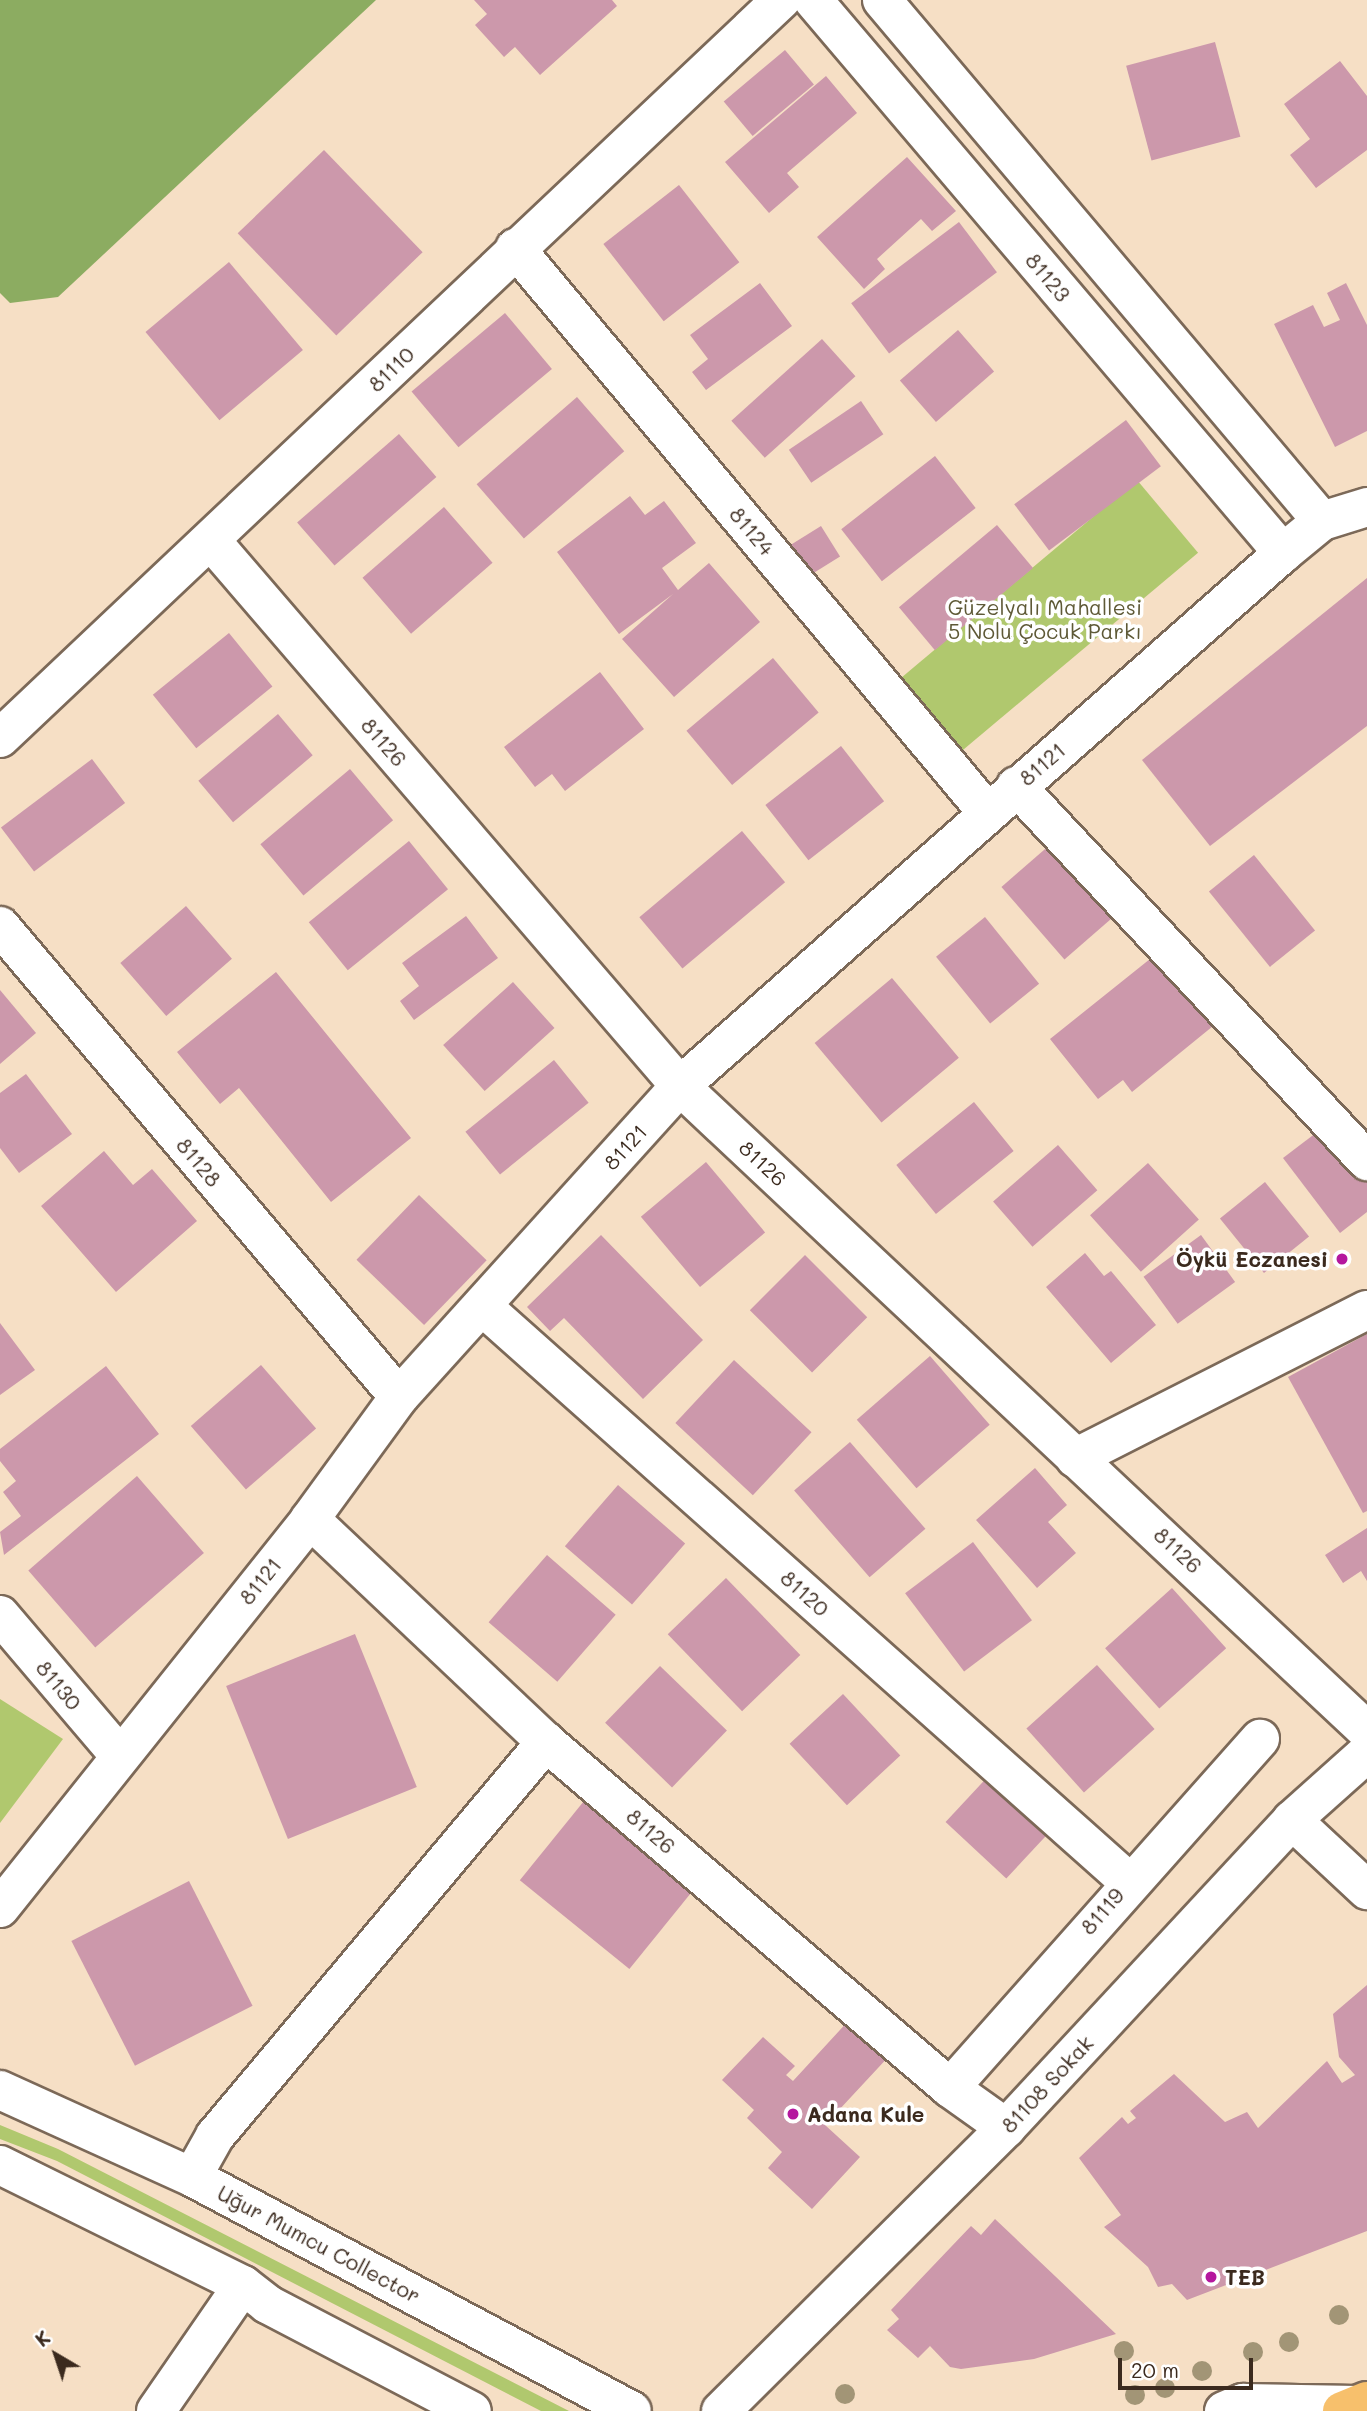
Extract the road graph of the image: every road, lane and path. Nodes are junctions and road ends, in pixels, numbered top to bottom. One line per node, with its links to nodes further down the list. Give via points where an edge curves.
1 (781, 0): 4 (street, 81110)
2 (813, 0): 8 (street, 81123)
3 (882, 0): 6 (street)
4 (515, 248): 7 (street, 81110); 11 (street, 81124)
5 (1367, 507): 6 (street, 81121)
6 (1322, 521): 8 (street, 81121)
7 (213, 543): 9 (street, 81110); 13 (street, 81126)
8 (1283, 553): 10 (street, 81121)
9 (0, 738)
10 (1016, 786): 11 (street, 81121); 14 (street)
11 (988, 813): 13 (street, 81121)
12 (0, 926): 17 (street, 81128)
13 (680, 1086): 15 (street, 81121); 18 (street, 81126)
14 (1367, 1161)
15 (482, 1306): 17 (street, 81121); 27 (street, 81120)
16 (1367, 1310): 18 (street)
17 (399, 1397): 19 (street, 81121)
18 (1075, 1458): 21 (street, 81126)
19 (310, 1519): 23 (street, 81126); 25 (street, 81121)
20 (0, 1615): 25 (street, 81130)
21 (1367, 1731)
22 (1260, 1739): 27 (street, 81119)
23 (546, 1742): 30 (street, 81126); 34 (street, via 215,2136)
24 (1367, 1753): 26 (street, 81108 Sokak)
25 (118, 1755): 29 (street, 81121)
26 (1292, 1820): 28 (street); 32 (street, 81108 Sokak)
27 (1128, 1881): 30 (street, 81119)
28 (1367, 1890)
29 (0, 1908)
30 (950, 2088): 32 (street, 81126)
31 (0, 2090): 34 (street, Uğur Mumcu Collector)
32 (1006, 2128): 40 (street, 81108 Sokak)
33 (0, 2165): 35 (street)
34 (192, 2176): 39 (street, Uğur Mumcu Collector)
35 (243, 2285): 37 (street); 38 (street, via 267,2304)
36 (1355, 2406): 41 (street, via 1243,2403)
37 (156, 2411)
38 (472, 2411)
39 (632, 2411)
40 (721, 2411)
41 (1224, 2411)

